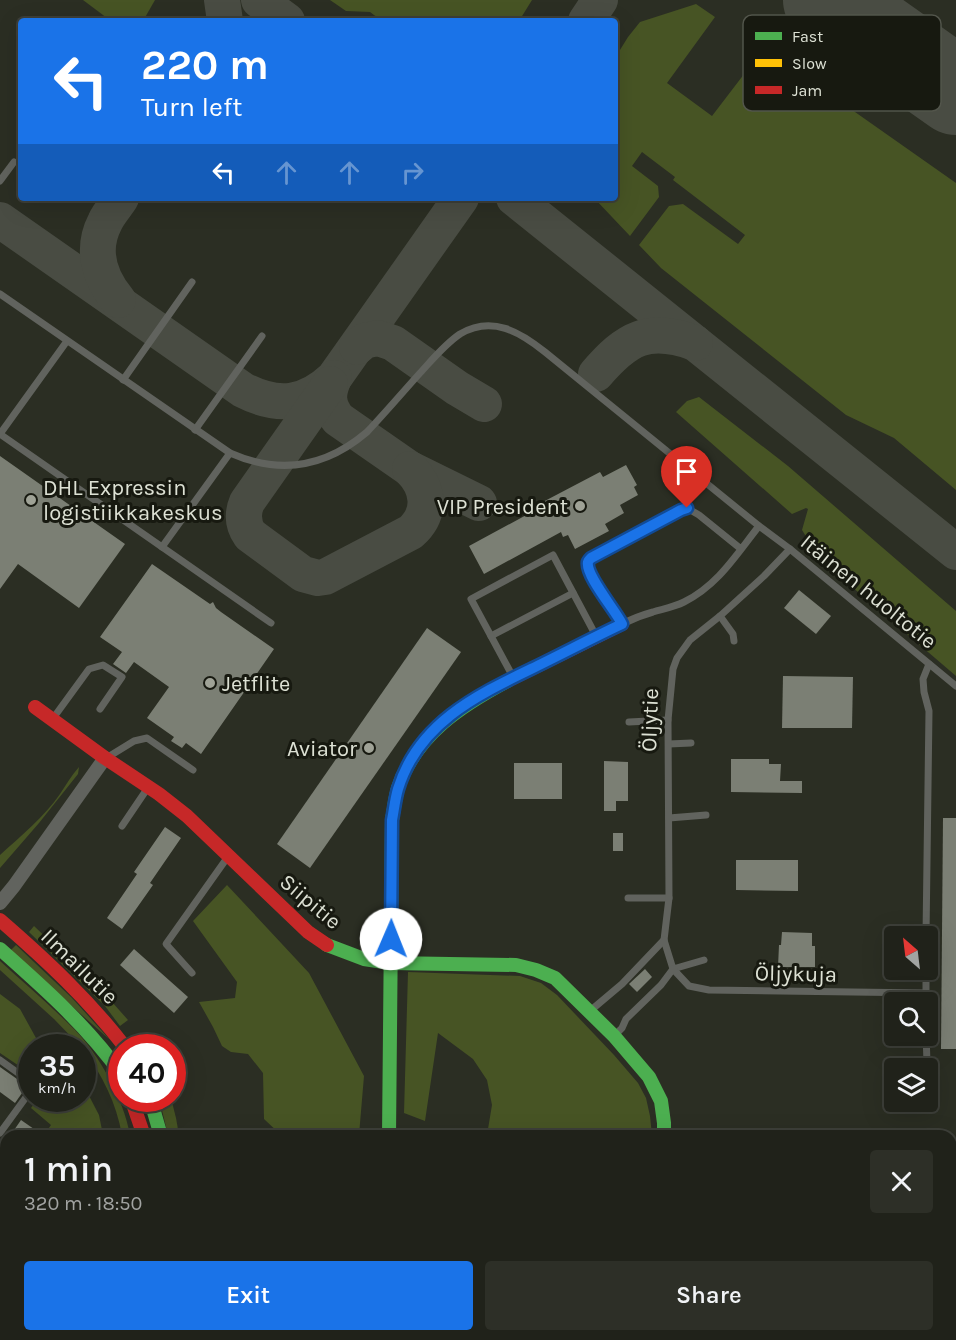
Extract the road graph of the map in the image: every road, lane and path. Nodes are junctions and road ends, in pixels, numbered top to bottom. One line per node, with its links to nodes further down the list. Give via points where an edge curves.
1 (14, 162): 2 (lane)
2 (0, 182)
3 (192, 282): 7 (lane)
4 (0, 294): 6 (lane, Itäinen huoltotie)
5 (262, 336): 8 (lane)
6 (67, 341): 7 (lane, Itäinen huoltotie); 9 (lane)
7 (123, 380): 8 (lane, Itäinen huoltotie)
8 (195, 430): 10 (lane, Itäinen huoltotie)
9 (0, 434): 12 (lane)
10 (230, 453): 11 (lane, Itäinen huoltotie, via 260,464 291,466 341,452 367,432 449,343 473,328 502,327 528,338); 12 (lane)
11 (759, 526): 13 (lane); 14 (lane, Itäinen huoltotie)
12 (162, 547): 17 (lane)
13 (741, 549): 18 (lane, via 727,569 697,595); 18 (lane, via 687,508 591,558 588,569)
14 (790, 549): 16 (lane, Öljytie); 22 (lane, Itäinen huoltotie)
15 (573, 593): 19 (lane); 19 (lane, via 553,555 471,598); 20 (lane)
16 (720, 616): 21 (lane, via 733,633); 28 (lane, Öljytie, via 690,640 677,658)
17 (271, 623)
18 (622, 624): 20 (street)
19 (491, 636): 23 (lane)
20 (597, 636): 23 (street)
21 (734, 641)
22 (929, 664): 24 (lane, Itäinen huoltotie); 43 (lane, via 923,679 928,711)
23 (513, 678): 47 (street, via 443,720 419,747 403,776 392,820)
24 (956, 686)
25 (35, 707): 27 (street, Siipitie)
26 (100, 709): 27 (lane, via 122,677 103,665 89,669)
27 (52, 719): 32 (street, Siipitie)
28 (668, 720): 29 (lane); 31 (lane, Öljytie)
29 (629, 722)
30 (691, 743): 31 (lane)
31 (669, 744): 36 (lane, Öljytie)
32 (105, 758): 33 (lane, via 147,738); 34 (street, Siipitie); 41 (street)
33 (193, 770)
34 (148, 787): 37 (lane); 38 (street, Siipitie, via 187,816)
35 (706, 815): 36 (lane)
36 (669, 818): 40 (lane, Öljytie)
37 (122, 826)
38 (228, 856): 47 (street, Siipitie, via 323,943 358,957); 49 (lane, via 166,944)
39 (628, 898): 40 (lane)
40 (669, 898): 44 (lane, Öljytie)
41 (0, 903)
42 (0, 920): 52 (street, Ilmailutie, via 52,965)
43 (927, 926)
44 (664, 940): 48 (lane, Öljytie); 51 (lane)
45 (0, 949): 54 (street, Ilmailutie)
46 (704, 960): 48 (lane)
47 (390, 963): 51 (street, Siipitie, via 532,968 555,978); 63 (street)
48 (673, 969): 50 (lane, Öljykuja, via 689,986 709,990); 53 (lane)
49 (192, 973)
50 (884, 992)
51 (590, 1012): 53 (street)
52 (115, 1034)
53 (614, 1036): 64 (street, via 649,1077 661,1101)
54 (108, 1055)
55 (0, 1060): 56 (lane)
56 (18, 1073)
57 (18, 1108): 60 (lane)
58 (136, 1112): 61 (street)
59 (154, 1112): 62 (street)
60 (1, 1130)
61 (142, 1130)
62 (159, 1130)
63 (389, 1130)
64 (664, 1130)

